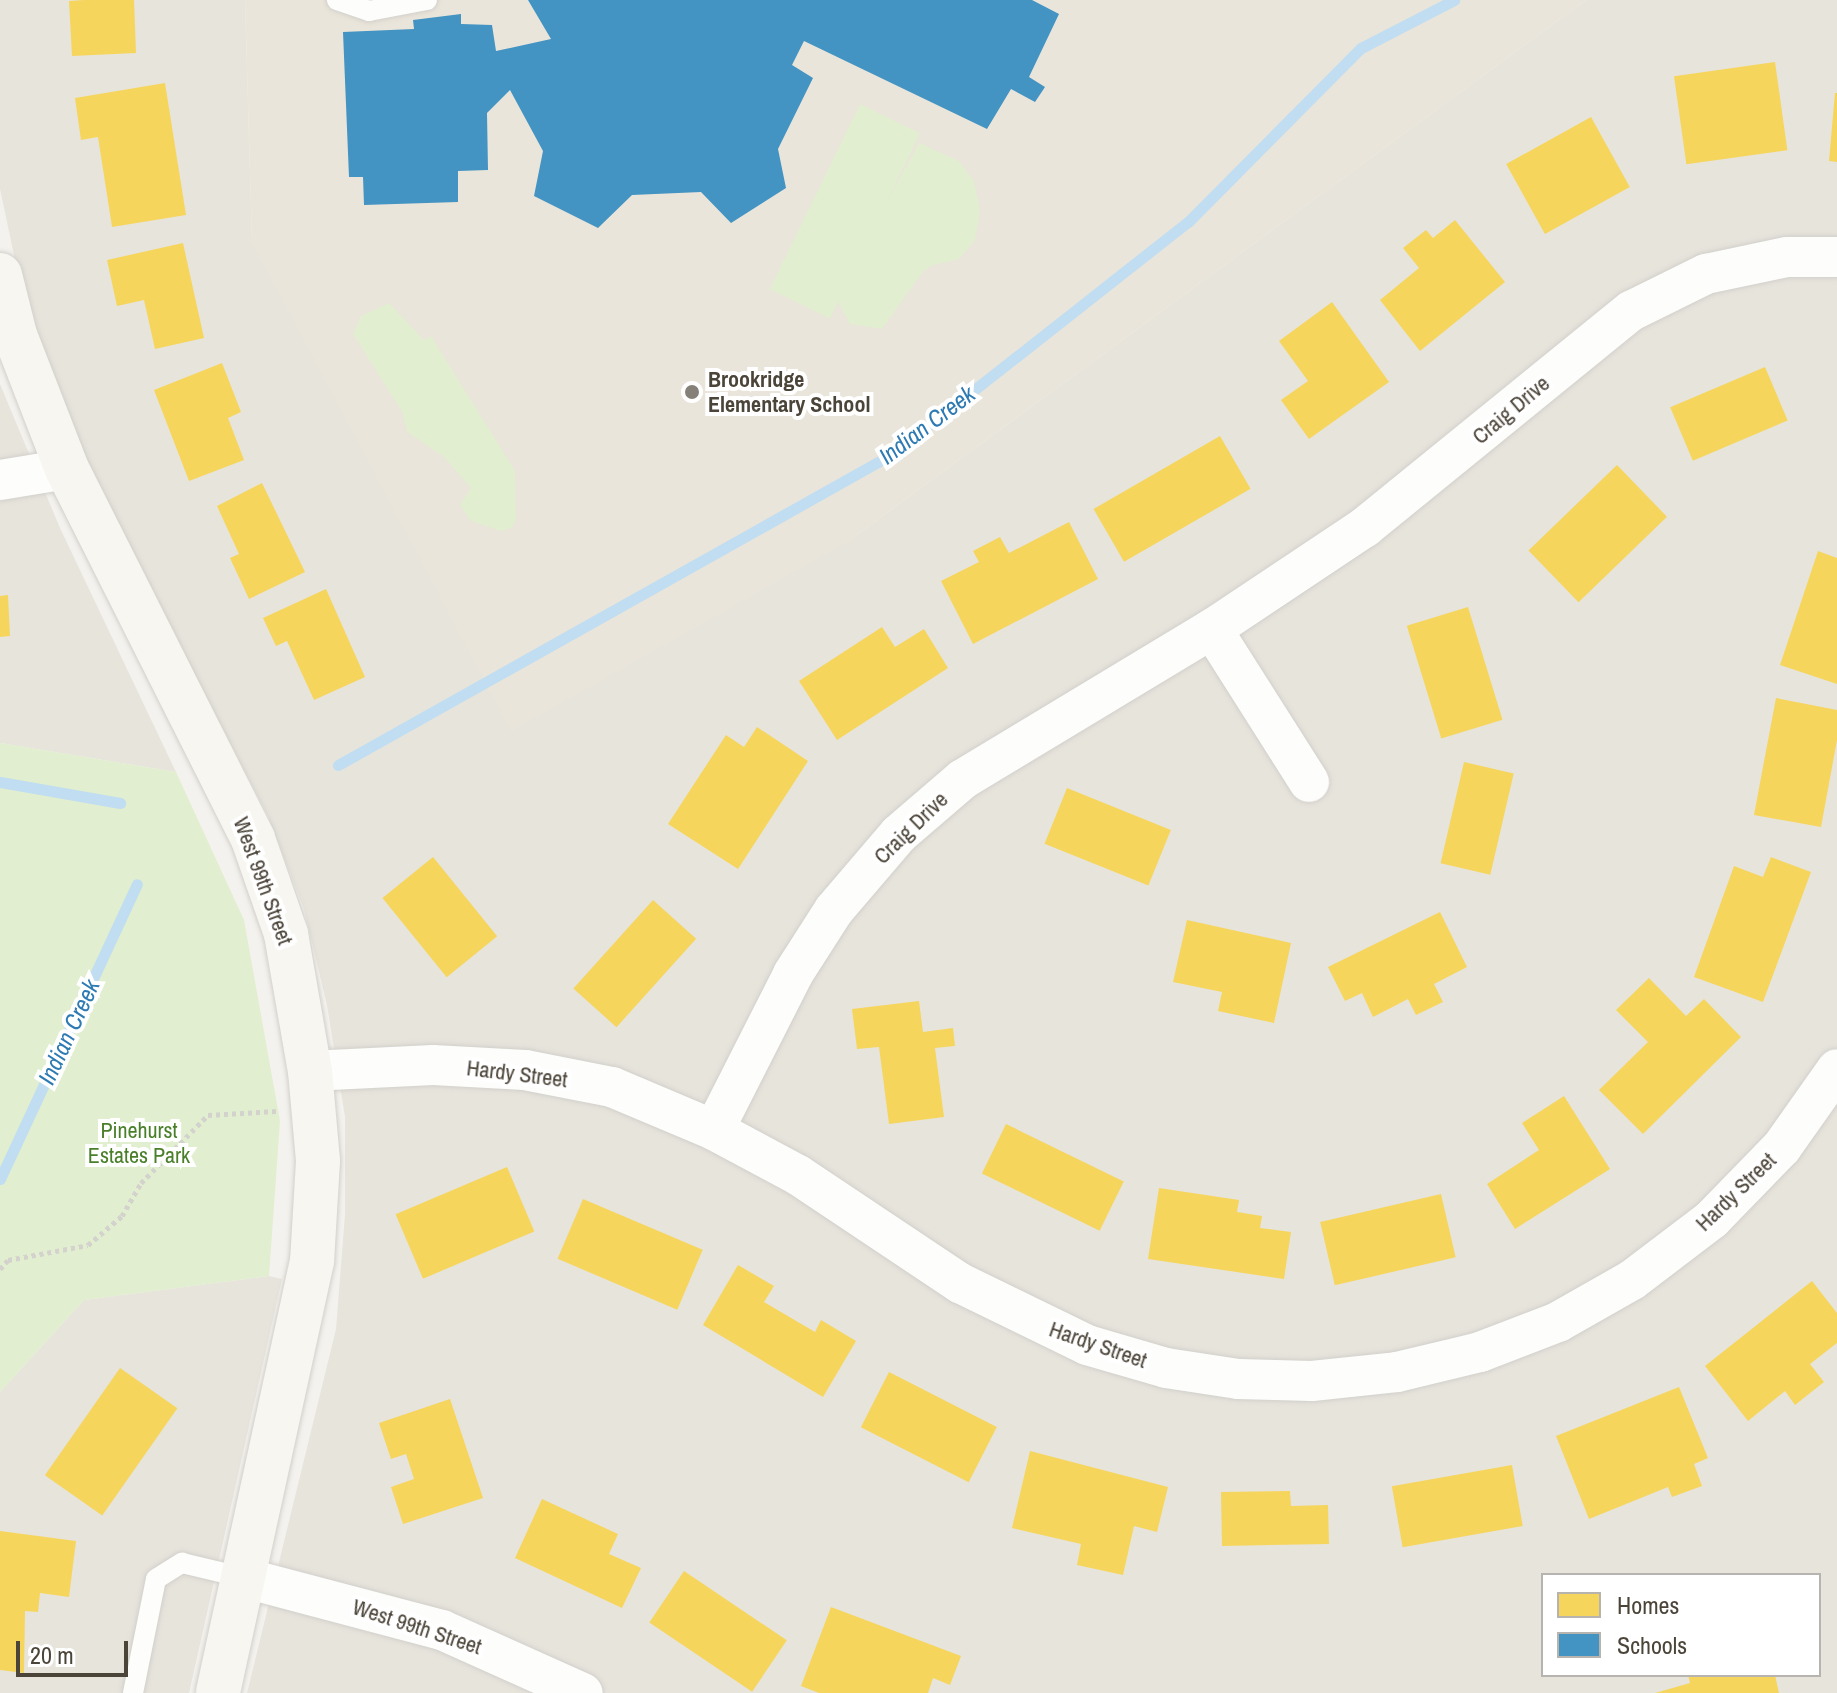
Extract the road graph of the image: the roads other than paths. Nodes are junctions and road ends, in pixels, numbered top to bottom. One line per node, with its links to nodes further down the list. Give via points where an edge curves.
1 (337, 0): 2 (lane, via 369,11)
2 (427, 0)
3 (1837, 257): 7 (street, Craig Drive, via 1787,257 1706,274 1631,311 1365,527)
4 (0, 275): 5 (street, West 99th Street, via 15,335)
5 (67, 469): 6 (street); 10 (street, West 99th Street, via 253,839 286,934)
6 (0, 480)
7 (1212, 629): 8 (street); 11 (street, Craig Drive, via 963,779 899,834 834,910 793,974)
8 (1309, 782)
9 (1837, 1069): 11 (street, Hardy Street, via 1782,1147 1732,1199 1632,1280 1558,1322 1480,1352 1397,1372 1312,1381 1238,1379 1166,1368 1087,1345 960,1283 798,1175)
10 (310, 1071): 11 (street, Hardy Street, via 433,1065 525,1070 612,1087); 12 (street, West 99th Street, via 318,1161 312,1261)
11 (714, 1130)
12 (245, 1578): 13 (lane, via 182,1563 156,1579); 14 (street, West 99th Street); 15 (street, West 99th Street, via 442,1630)
13 (133, 1693)
14 (218, 1693)
15 (583, 1693)

